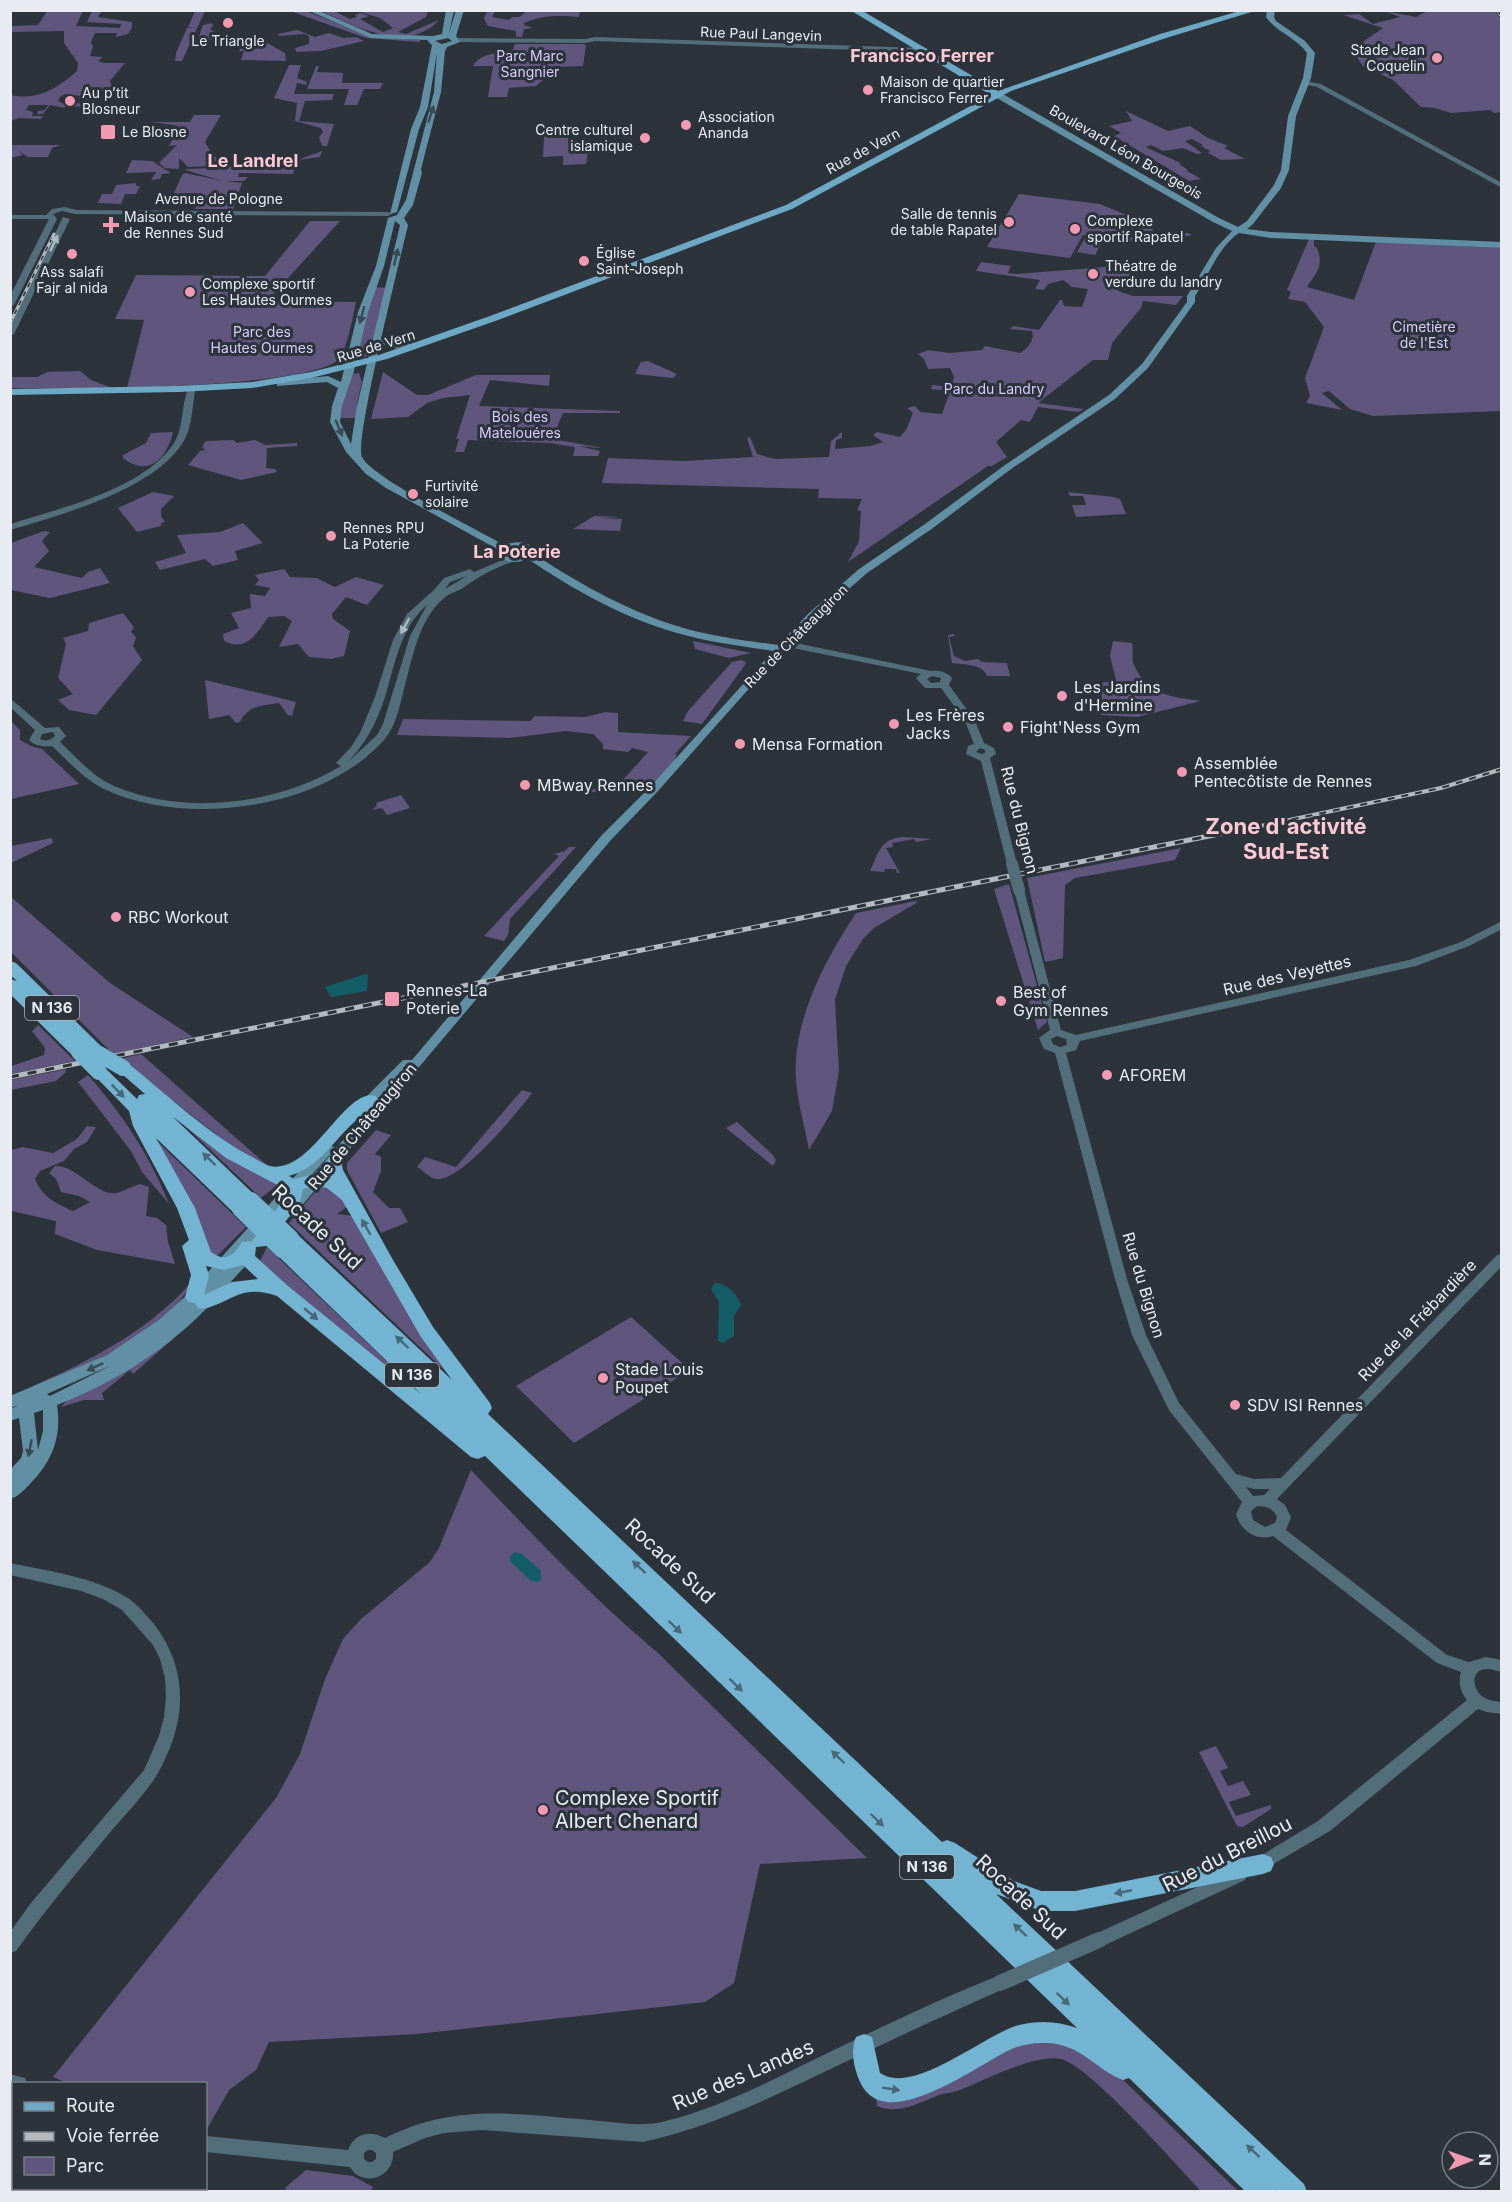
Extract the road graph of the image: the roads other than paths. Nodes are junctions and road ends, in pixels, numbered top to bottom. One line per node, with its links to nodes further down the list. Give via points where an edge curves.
1 (310, 10): 7 (main road, via 367,35)
2 (450, 10): 7 (main road)
3 (460, 10): 7 (main road)
4 (854, 10): 8 (main road)
5 (1271, 10): 11 (main road, Rue de Châteaugiron, via 1274,24 1310,49)
6 (1249, 11): 12 (main road, Rue de Vern, via 1163,36)
7 (444, 41): 8 (street, Rue Paul Langevin); 9 (main road); 10 (main road)
8 (921, 50): 12 (main road)
9 (442, 63): 10 (main road); 15 (main road, one-way to 9, via 408,208)
10 (432, 64): 15 (main road)
11 (1305, 83): 13 (street, via 1319,85); 19 (main road, Rue de Châteaugiron, via 1292,116 1285,170 1278,186)
12 (998, 95): 19 (main road, Boulevard Léon Bourgeois); 24 (main road, Rue de Vern, via 789,207)
13 (1502, 186)
14 (75, 212): 15 (street, Avenue de Pologne); 17 (street, Avenue de Pologne, via 59,209 50,213); 18 (street)
15 (394, 215): 21 (main road); 22 (main road, one-way to 15, via 404,225)
16 (10, 217): 17 (street)
17 (51, 218): 18 (street); 23 (street)
18 (66, 219): 25 (street, one-way to 18)
19 (1240, 231): 20 (main road, Boulevard Léon Bourgeois); 38 (main road, Rue de Châteaugiron, via 1140,370 1101,405 850,574)
20 (1502, 245)
21 (374, 282): 22 (street, via 380,288); 28 (main road, one-way to 28, via 353,351)
22 (392, 283): 26 (main road)
23 (10, 305)
24 (494, 318): 27 (main road, Rue de Vern); 28 (main road, Rue de Vern)
25 (10, 334)
26 (378, 336): 27 (street, via 392,345); 28 (main road)
27 (419, 344): 28 (main road, Rue de Vern)
28 (361, 366): 29 (main road, Rue de Vern); 30 (main road); 31 (main road, Rue de Vern, via 268,383); 34 (main road, via 368,384 355,450)
29 (280, 384): 30 (main road, via 328,379); 31 (main road, Rue de Vern)
30 (343, 387): 34 (main road, one-way to 34, via 335,422)
31 (191, 390): 32 (main road, Rue de Vern); 33 (main road, Rue de Vern); 35 (street, via 184,429 165,460 116,489)
32 (10, 392)
33 (10, 397)
34 (357, 458): 36 (main road, via 390,486)
35 (10, 527)
36 (514, 554): 37 (street); 38 (main road, via 644,618 675,628)
37 (454, 583): 44 (street, one-way to 44, via 422,602 408,619 366,729 352,754 327,775); 44 (street, via 425,614 410,650 392,717 382,736 338,773)
38 (778, 646): 39 (street); 50 (main road, Rue de Châteaugiron, via 654,789 606,838)
39 (925, 676): 40 (street, Rue du Bignon, via 945,676); 41 (street, Rue du Bignon, via 924,683)
40 (944, 685): 41 (street); 43 (street, Rue du Bignon)
41 (932, 687): 43 (street, Rue du Bignon)
42 (10, 701): 44 (street, via 41,730 35,735 36,742 54,742 102,783 125,794 155,802 218,806)
43 (963, 710): 48 (street, Rue du Bignon, bridge, via 977,732 979,746 970,752 985,758)
44 (289, 793)
45 (1502, 924): 49 (street, Rue des Veyettes, via 1465,944 1412,963)
46 (10, 966): 52 (highway, Rocade Sud / N 136)
47 (10, 984): 52 (highway, Rocade Sud / N 136)
48 (1056, 1032): 49 (street); 51 (street, via 1045,1041)
49 (1073, 1039): 51 (street, via 1072,1047)
50 (428, 1047): 54 (main road, Rue de Châteaugiron); 56 (main road, Rue de Châteaugiron)
51 (1060, 1051): 75 (street, Rue du Bignon, via 1139,1335 1174,1406)
52 (91, 1052): 53 (highway, Rocade Sud / N 136, bridge); 53 (highway, bridge)
53 (112, 1070): 55 (highway, Rocade Sud / N 136, one-way to 55); 57 (highway, via 232,1154); 61 (highway, Rocade Sud / N 136, one-way to 53)
54 (370, 1100): 57 (highway, via 305,1164 291,1171); 60 (main road, Rue de Châteaugiron)
55 (137, 1110): 59 (highway, via 141,1126); 61 (highway, Rocade Sud / N 136)
56 (339, 1153): 58 (main road, Rue de Châteaugiron); 62 (highway, via 335,1170)
57 (267, 1172): 60 (highway)
58 (317, 1179): 60 (highway, via 304,1181); 62 (highway, via 337,1185)
59 (178, 1193): 67 (highway, via 203,1256); 69 (highway, via 200,1275)
60 (291, 1196): 63 (highway, via 294,1198); 65 (highway, via 247,1247); 67 (main road, Rue de Châteaugiron)
61 (245, 1204): 64 (highway, Rocade Sud / N 136, bridge)
62 (352, 1204): 74 (highway, one-way to 62, via 427,1332)
63 (260, 1242): 65 (main road, Rue de Châteaugiron)
64 (287, 1244): 74 (highway, Rocade Sud / N 136, one-way to 64); 79 (highway, Rocade Sud / N 136)
65 (245, 1256): 67 (highway); 68 (highway); 69 (main road, Rue de Châteaugiron)
66 (1502, 1258): 77 (street, Rue de la Frébardière)
67 (223, 1265): 69 (main road, Rue de Châteaugiron)
68 (283, 1291): 69 (highway, via 266,1285 239,1285); 79 (highway, one-way to 79, via 524,1492)
69 (199, 1300): 71 (main road, Rue de Châteaugiron, via 166,1336 129,1362); 72 (main road, Rue de Châteaugiron, one-way to 72, via 132,1347)
70 (10, 1402): 72 (main road, Rue de Châteaugiron)
71 (49, 1402): 72 (main road, Rue de Châteaugiron); 78 (main road, via 51,1430 46,1453 35,1470)
72 (27, 1403): 73 (main road, Rue de Châteaugiron); 76 (main road, one-way to 76, via 31,1448 26,1463)
73 (10, 1415)
74 (506, 1440): 88 (highway, Rocade Sud / N 136, one-way to 74)
75 (1231, 1478): 77 (street, via 1254,1484); 81 (street, Rue du Bignon)
76 (10, 1480)
77 (1282, 1483): 80 (street, Rue de la Frébardière)
78 (10, 1493)
79 (542, 1500): 93 (highway, Rocade Sud / N 136, one-way to 93)
80 (1267, 1501): 81 (street); 82 (street, via 1279,1507 1284,1517)
81 (1250, 1503): 82 (street, via 1243,1510 1248,1526 1259,1532)
82 (1276, 1531): 85 (street, via 1442,1659)
83 (10, 1569): 90 (street, via 89,1587 124,1602 164,1650 174,1695 170,1731 149,1775)
84 (1502, 1666): 85 (street, via 1483,1663)
85 (1470, 1669): 86 (street, via 1465,1681)
86 (1476, 1701): 87 (street); 89 (street, Rue du Breillou, via 1324,1826)
87 (1502, 1708)
88 (911, 1827): 89 (highway, one-way to 88, via 1075,1901 1041,1901 1006,1888); 96 (highway, Rocade Sud / N 136, one-way to 88)
89 (1263, 1864): 91 (street, Rue du Breillou, bridge)
90 (10, 1946)
91 (1000, 1983): 92 (street, Rue des Landes)
92 (864, 2045): 93 (highway, one-way to 93, via 872,2081 896,2091 935,2080 1026,2034 1057,2034 1084,2042 1137,2082); 94 (street, Rue des Landes, via 766,2093 665,2130 643,2134 477,2120 406,2135 383,2148 376,2142 366,2142 355,2159)
93 (1159, 2090): 95 (highway, Rocade Sud / N 136)
94 (207, 2144)
95 (1264, 2192)
96 (1295, 2192)

